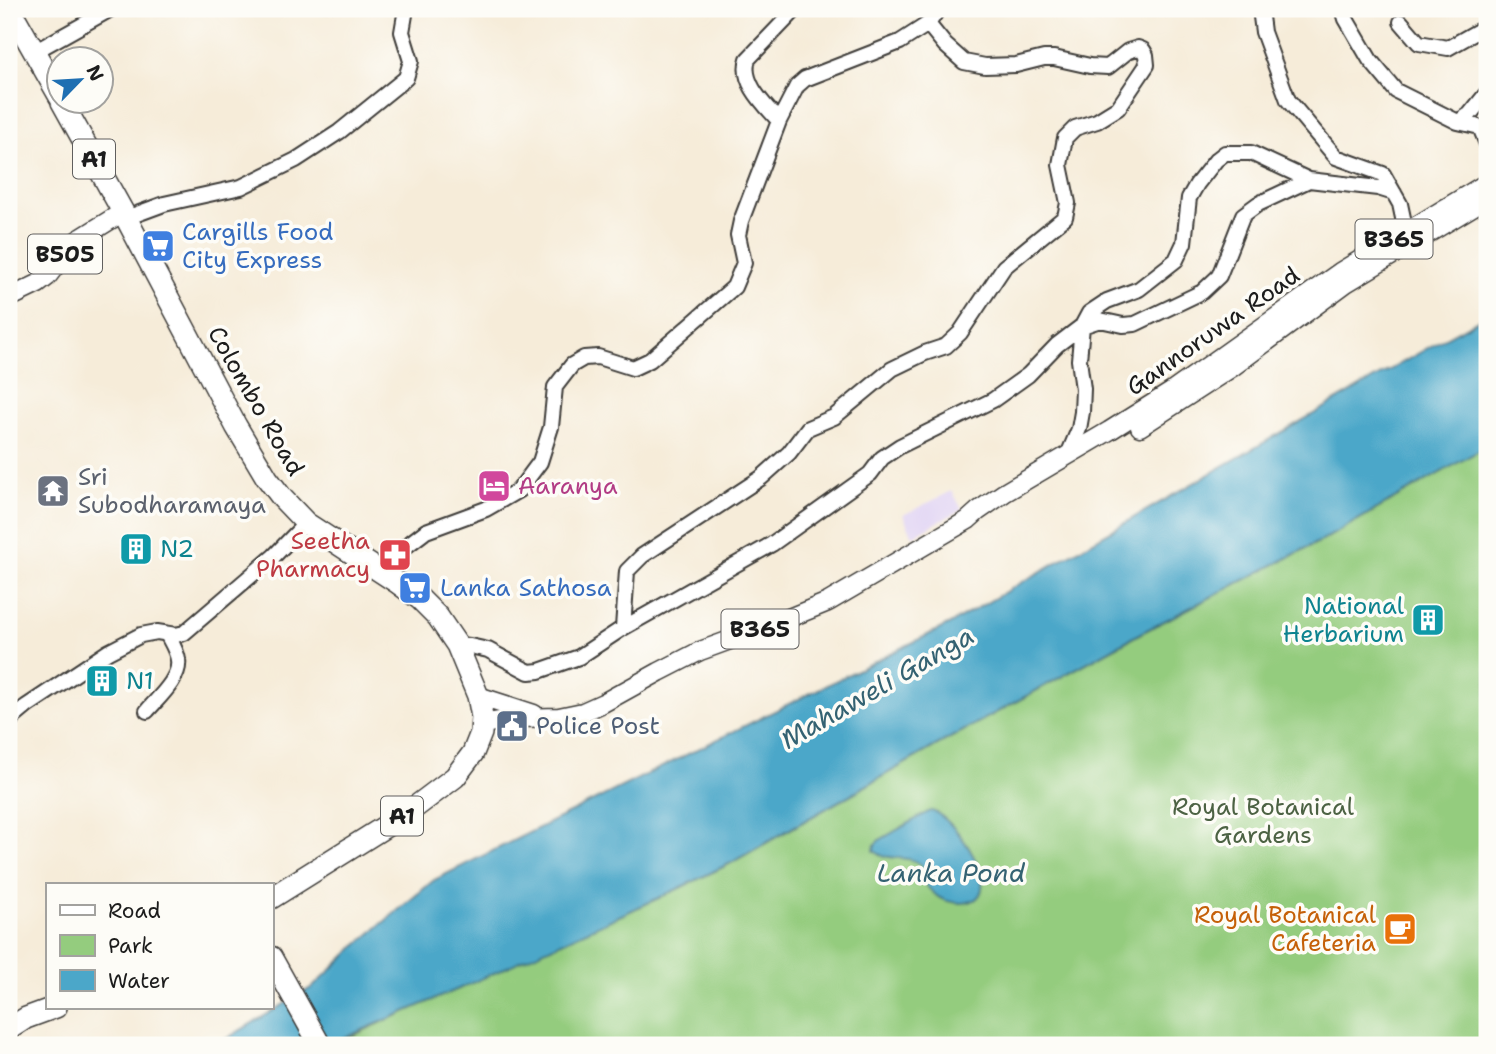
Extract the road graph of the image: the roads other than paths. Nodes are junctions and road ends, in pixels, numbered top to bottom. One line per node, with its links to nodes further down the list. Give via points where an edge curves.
1 (10, 9): 11 (highway, Colombo Road / A1)
2 (111, 9): 11 (street)
3 (406, 9): 22 (street, via 402,32 411,61 406,78 339,132 241,187)
4 (796, 9): 15 (street, via 745,67 760,100)
5 (938, 9): 9 (street)
6 (1260, 9): 20 (street, via 1263,32 1288,100 1336,157 1383,174)
7 (1343, 9): 16 (street, via 1370,60 1396,91)
8 (1401, 22): 10 (street, via 1419,43 1448,48)
9 (928, 24): 15 (street, via 900,42 805,79); 31 (street, via 964,62 985,66 1054,58 1108,67 1138,48 1146,55 1147,65 1118,108 1074,128 1065,138 1060,165 1068,203 1065,218 1003,267 960,333 946,346 892,369 834,417 808,428 761,478 642,556 627,571)
10 (1487, 26)
11 (34, 52): 12 (highway, Colombo Road / A1)
12 (46, 73)
13 (1487, 93): 16 (street)
14 (70, 116): 22 (highway, Colombo Road / A1)
15 (779, 121): 30 (street, via 741,221 738,235 744,263 734,287 650,360 633,368 598,357 572,365 555,387 551,427 540,461 519,490 485,509 425,531 401,550)
16 (1458, 121): 17 (street, via 1480,127)
17 (1487, 144)
18 (1309, 180): 20 (street); 26 (street, via 1243,215 1220,276 1202,292 1135,324 1100,320); 26 (street, via 1251,153 1225,153 1189,198 1184,243 1176,260 1139,289 1089,313)
19 (1487, 183): 23 (main road, Gannoruwa Road / B365)
20 (1394, 193): 23 (street)
21 (1487, 198): 25 (main road, Gannoruwa Road / B365)
22 (124, 215): 24 (main road, B505, via 78,240 47,277); 29 (highway, Colombo Road / A1, via 256,461)
23 (1406, 232): 25 (main road, Gannoruwa Road / B365, via 1348,267)
24 (9, 298)
25 (1306, 304): 27 (main road, Gannoruwa Road / B365); 28 (main road, Gannoruwa Road / B365, via 1231,368 1163,412 998,509)
26 (1082, 326): 27 (street, via 1082,412); 31 (street, via 993,400 900,446 870,474 772,544)
27 (1068, 455): 28 (main road, Gannoruwa Road / B365)
28 (968, 520): 36 (main road, Gannoruwa Road / B365, via 828,602 700,651 583,712)
29 (306, 523): 30 (highway, Colombo Road / A1); 32 (street, via 184,633)
30 (384, 573): 33 (highway, Colombo Road / A1, via 429,608)
31 (623, 628): 33 (street, via 579,657 539,671 528,672 488,650)
32 (167, 634): 35 (street, via 178,669); 37 (street, via 141,635 108,652)
33 (457, 645): 34 (highway, Colombo Road / A1)
34 (478, 696): 36 (main road, Gannoruwa Road / B365); 38 (highway, Colombo Road / A1)
35 (147, 710)
36 (544, 717): 38 (main road, Gannoruwa Road / B365)
37 (9, 721)
38 (482, 724): 39 (highway, Colombo Road / A1, via 473,753 446,784)
39 (273, 897)
40 (273, 961): 43 (highway)
41 (51, 1009): 42 (highway)
42 (9, 1029)
43 (320, 1045)

